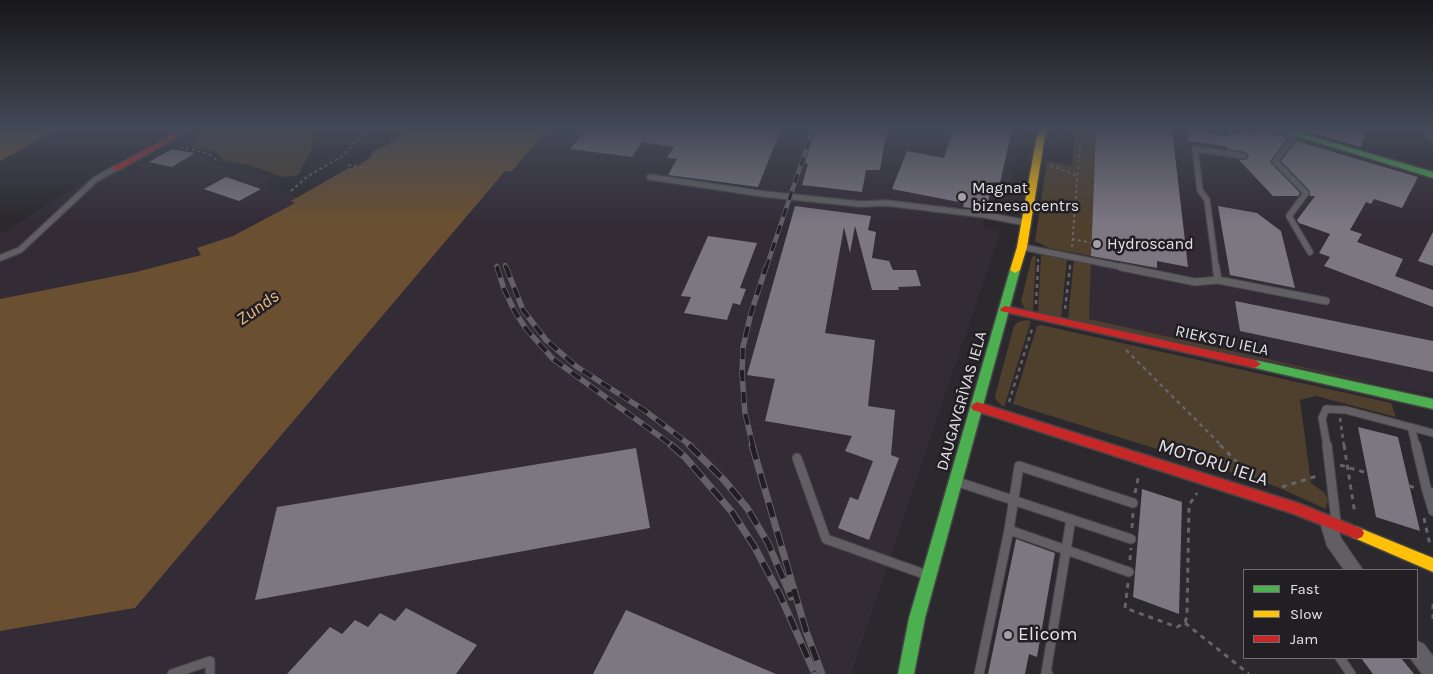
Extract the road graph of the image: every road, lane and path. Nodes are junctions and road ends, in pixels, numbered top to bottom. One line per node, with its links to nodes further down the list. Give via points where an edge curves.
1 (130, 160): 10 (street)
2 (335, 160): 15 (path, via 308,176)
3 (1039, 160): 16 (street, DAUGAVGRĪVAS IELA)
4 (1079, 160): 13 (path)
5 (1196, 160): 24 (lane, via 1200,190 1207,200)
6 (1275, 160): 20 (lane, via 1306,193 1289,216)
7 (1384, 160): 12 (street)
8 (348, 165): 11 (path)
9 (1051, 165): 13 (path)
10 (116, 168): 23 (lane, via 96,179 20,250)
11 (365, 168)
12 (1433, 175)
13 (1078, 176): 17 (path)
14 (650, 177): 16 (lane, via 764,194 860,204 887,203)
15 (291, 191)
16 (1027, 223): 19 (street, DAUGAVGRĪVAS IELA)
17 (1072, 239): 18 (path); 22 (path)
18 (1092, 243)
19 (1022, 247): 22 (lane); 26 (street, DAUGAVGRĪVAS IELA)
20 (1310, 252)
21 (1038, 255): 27 (path)
22 (1071, 257): 24 (lane, via 1195,282); 29 (path)
23 (0, 258)
24 (1218, 280): 25 (lane)
25 (1326, 301)
26 (1005, 309): 29 (street, RIEKSTU IELA); 32 (street, DAUGAVGRĪVAS IELA)
27 (1036, 313)
28 (1034, 323): 34 (path)
29 (1064, 323): 30 (street, RIEKSTU IELA)
30 (1109, 333): 31 (street, RIEKSTU IELA); 45 (path)
31 (1433, 404)
32 (977, 407): 34 (street, MOTORU IELA); 44 (street, DAUGAVGRĪVAS IELA)
33 (1339, 409): 35 (lane); 39 (lane, via 1326,409 1322,418); 40 (path)
34 (1004, 415): 38 (street, MOTORU IELA)
35 (1411, 427): 36 (lane); 47 (lane)
36 (1433, 433)
37 (797, 458): 60 (lane, via 826,540)
38 (1141, 458): 43 (street, MOTORU IELA); 49 (path)
39 (1329, 462): 40 (path); 41 (lane)
40 (1348, 468): 42 (path); 53 (path)
41 (1331, 472): 46 (path); 52 (lane)
42 (1367, 473)
43 (1211, 480): 52 (street, MOTORU IELA); 63 (path, via 1193,496 1189,505)
44 (955, 481): 48 (lane); 60 (street, DAUGAVGRĪVAS IELA)
45 (1258, 482)
46 (1277, 489)
47 (1430, 492): 50 (lane)
48 (1014, 499): 49 (lane, via 1019,466); 51 (lane); 54 (lane)
49 (1134, 503): 55 (path)
50 (1432, 511)
51 (1071, 519): 55 (lane); 56 (lane)
52 (1332, 523): 57 (street, MOTORU IELA); 58 (street, via 1333,541)
53 (1356, 523)
54 (1009, 530): 56 (lane); 70 (lane)
55 (1131, 539): 59 (path)
56 (1066, 550): 59 (lane); 71 (lane)
57 (1433, 565)
58 (1353, 569)
59 (1129, 572): 63 (path, via 1125,608 1177,627)
60 (929, 576): 69 (street, DAUGAVGRĪVAS IELA)
61 (1433, 604): 62 (path)
62 (1433, 619)
63 (1185, 623): 72 (path)
64 (1418, 652): 66 (street)
65 (1341, 659): 73 (lane)
66 (1433, 672)
67 (172, 674): 68 (lane, via 210,661)
68 (210, 674)
69 (906, 674)
70 (979, 674)
71 (1048, 674)
72 (1249, 674)
73 (1351, 674)

